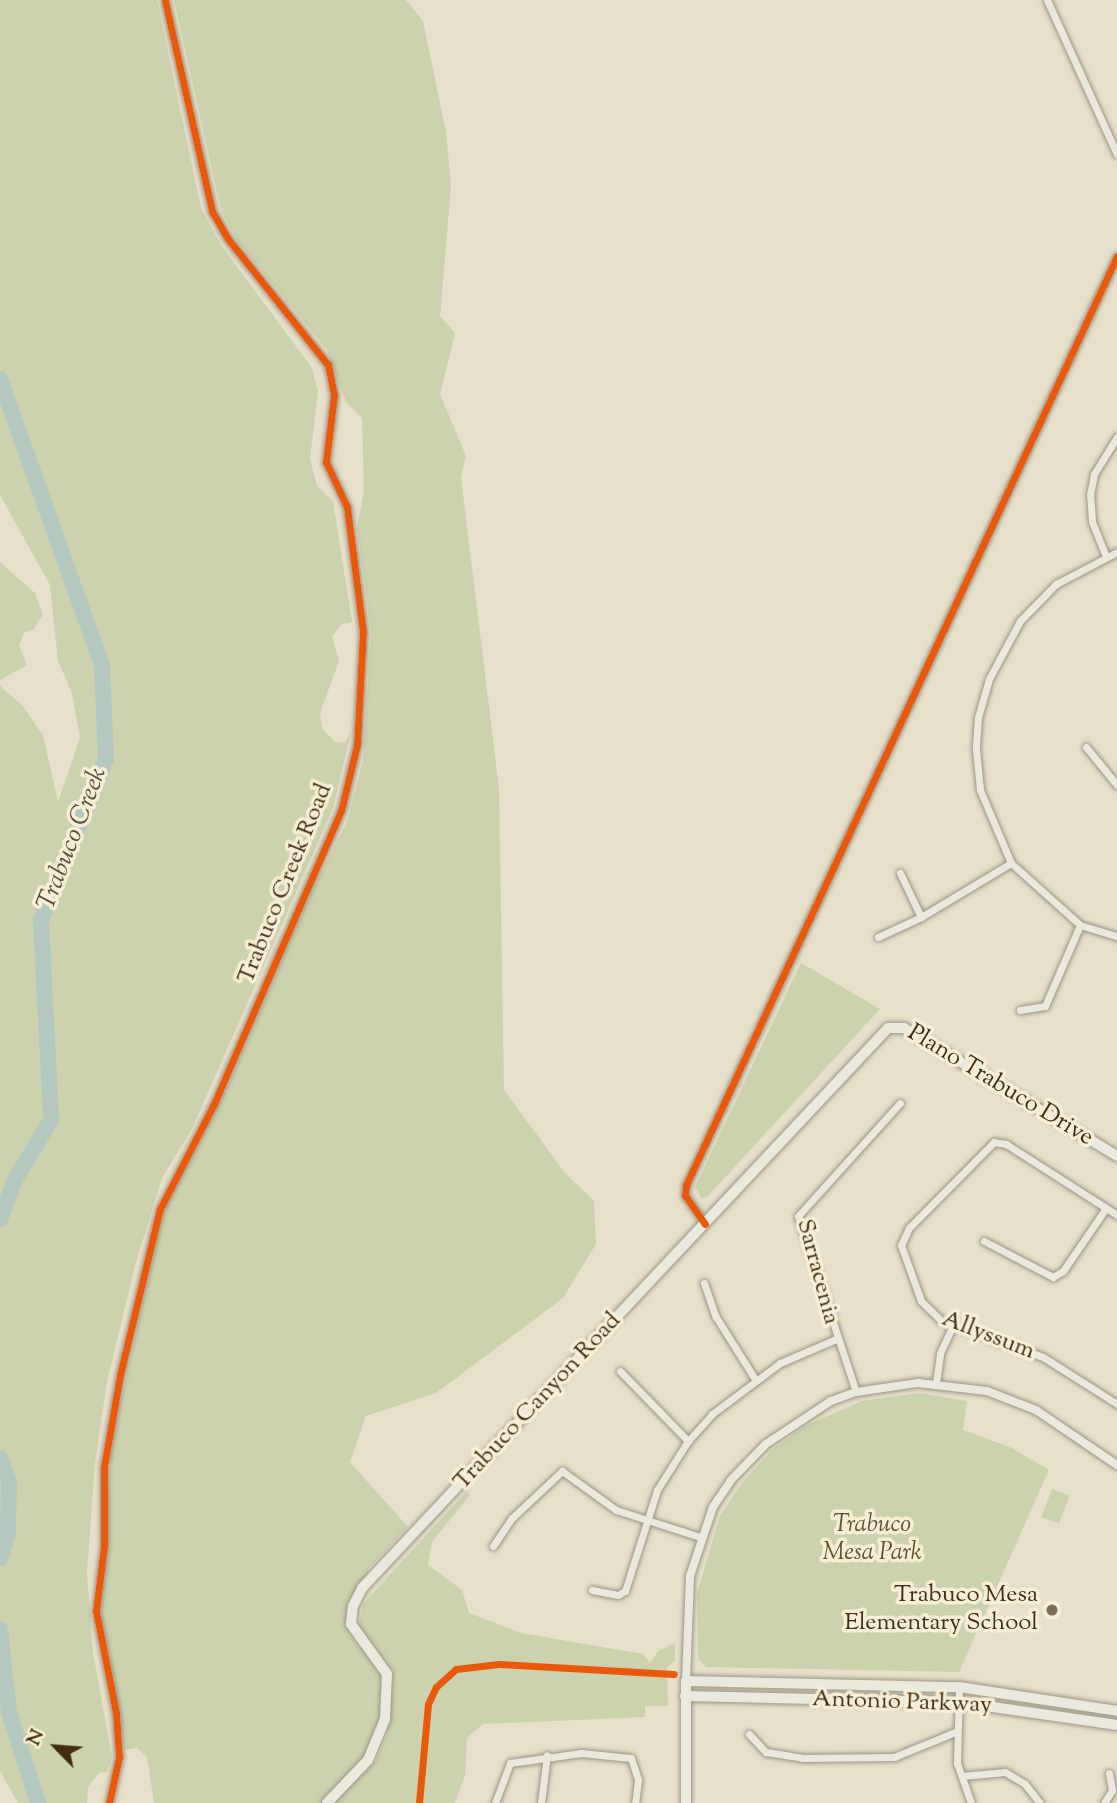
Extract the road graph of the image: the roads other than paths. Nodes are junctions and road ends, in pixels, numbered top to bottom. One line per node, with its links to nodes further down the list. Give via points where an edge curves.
1 (165, 0): 49 (street, Trabuco Creek Road, via 212,211 228,239 328,365 334,395 326,462 346,507 363,632 357,745 341,811 214,1104 160,1209 120,1375 104,1467 104,1546 96,1611 116,1713 119,1757)
2 (1047, 0): 3 (street)
3 (1117, 154)
4 (1117, 256): 22 (street, via 686,1185 685,1195)
5 (1117, 437): 7 (street, via 1094,474 1090,495 1092,521)
6 (1117, 551): 7 (street)
7 (1105, 554): 10 (street, via 1056,584 1020,621 989,679 978,717 980,790)
8 (1086, 747): 9 (street)
9 (1117, 785)
10 (1011, 863): 12 (street); 13 (street)
11 (900, 873): 12 (street)
12 (922, 917): 15 (street)
13 (1080, 925): 14 (street); 16 (street, via 1045,1006)
14 (1117, 936)
15 (878, 937)
16 (1020, 1010)
17 (883, 1032): 19 (main road, Plano Trabuco Drive, via 892,1026 904,1028); 22 (main road, Trabuco Canyon Road)
18 (900, 1103): 26 (street, Sarracenia, via 799,1212)
19 (1117, 1156)
20 (1106, 1208): 21 (street); 23 (street, via 1063,1272 1053,1277); 25 (street, Allyssum, via 1006,1144 993,1142 903,1237 906,1268 920,1301)
21 (1117, 1215)
22 (705, 1224): 50 (main road, Trabuco Canyon Road, via 362,1588 351,1624 387,1674 385,1719 368,1760)
23 (984, 1241)
24 (704, 1283): 28 (street, via 716,1317)
25 (952, 1327): 29 (street, via 940,1353); 31 (street, Allyssum, via 1044,1357)
26 (836, 1339): 28 (street); 30 (street, Sarracenia)
27 (620, 1371): 32 (street)
28 (755, 1379): 32 (street)
29 (936, 1383): 30 (street); 33 (street, via 986,1391 1036,1410)
30 (856, 1392): 35 (street, via 786,1427 747,1461 713,1507)
31 (1117, 1404)
32 (688, 1441): 34 (street)
33 (1117, 1465)
34 (646, 1519): 35 (street); 36 (street, via 616,1510 562,1471 512,1518); 37 (street, via 625,1591 618,1595)
35 (700, 1537): 38 (street, via 687,1598)
36 (493, 1546)
37 (592, 1590)
38 (686, 1681): 39 (main road, Antonio Parkway); 40 (main road)
39 (959, 1687): 41 (street); 42 (main road, Antonio Parkway)
40 (685, 1696): 41 (main road, Antonio Parkway); 54 (main road)
41 (958, 1702): 43 (main road, Antonio Parkway); 44 (street)
42 (1117, 1711)
43 (1117, 1725)
44 (955, 1732): 45 (street, via 894,1757 838,1758 765,1752); 48 (street)
45 (749, 1734)
46 (547, 1755): 51 (street, via 510,1763); 52 (street); 53 (street, via 619,1754 631,1758 638,1780)
47 (1110, 1773): 57 (street, via 1112,1790)
48 (962, 1776): 55 (street); 56 (street, via 1005,1772 1025,1784)
49 (109, 1803)
50 (327, 1803)
51 (495, 1803)
52 (541, 1803)
53 (635, 1803)
54 (686, 1803)
55 (971, 1803)
56 (1040, 1803)
57 (1104, 1803)

